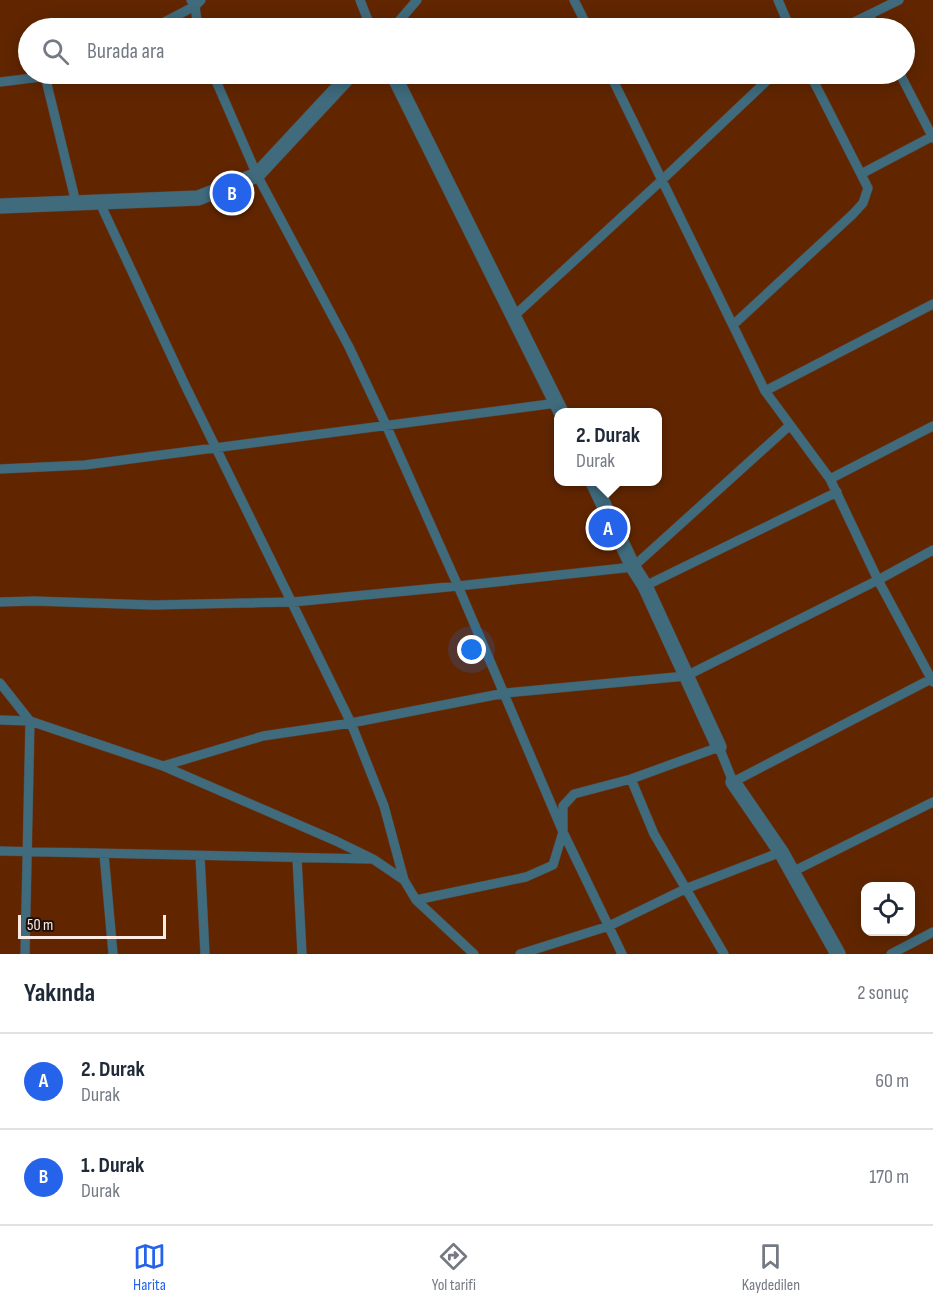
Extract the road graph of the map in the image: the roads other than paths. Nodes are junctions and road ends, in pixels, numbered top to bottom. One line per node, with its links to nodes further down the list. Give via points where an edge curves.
1 (360, 0): 10 (lane)
2 (417, 0): 11 (lane)
3 (574, 0): 12 (lane)
4 (778, 0): 13 (lane)
5 (899, 0): 7 (lane)
6 (196, 2): 8 (lane); 9 (lane)
7 (869, 15): 14 (lane); 15 (lane)
8 (170, 18)
9 (197, 18)
10 (367, 18)
11 (402, 18)
12 (583, 18)
13 (786, 18)
14 (863, 18)
15 (871, 18)
16 (18, 80): 17 (lane)
17 (0, 82)
18 (47, 84): 31 (lane)
19 (217, 84): 28 (lane)
20 (342, 84): 28 (street)
21 (398, 84): 34 (street)
22 (615, 84): 29 (lane)
23 (763, 84): 29 (lane)
24 (815, 84): 27 (lane)
25 (905, 84): 26 (lane)
26 (933, 136): 27 (lane)
27 (861, 174): 35 (lane, via 868,188 863,203)
28 (257, 175): 30 (street, via 198,198); 39 (lane)
29 (662, 180): 34 (lane); 35 (lane)
30 (99, 201): 31 (street); 42 (lane)
31 (76, 203): 32 (street)
32 (0, 206)
33 (933, 304): 36 (lane)
34 (514, 316): 38 (street)
35 (733, 325): 36 (lane)
36 (765, 391): 40 (lane)
37 (554, 408): 39 (lane)
38 (559, 408)
39 (386, 425): 42 (lane); 50 (lane)
40 (789, 426): 44 (lane); 48 (lane)
41 (933, 426): 44 (lane)
42 (218, 448): 43 (lane, via 85,465); 53 (lane)
43 (0, 469)
44 (830, 479): 46 (lane)
45 (595, 486): 48 (street)
46 (837, 492): 49 (lane); 51 (lane)
47 (933, 550): 49 (lane)
48 (633, 567): 50 (lane); 51 (street)
49 (878, 580): 54 (lane); 55 (lane)
50 (458, 586): 53 (lane); 57 (lane)
51 (645, 586): 54 (street)
52 (0, 602): 53 (lane, via 153,606)
53 (293, 602): 60 (lane)
54 (686, 676): 57 (lane); 61 (street)
55 (932, 679): 64 (lane)
56 (0, 683): 59 (lane)
57 (504, 693): 60 (lane); 66 (lane)
58 (0, 720): 59 (lane)
59 (30, 721): 62 (lane); 68 (lane)
60 (351, 723): 62 (lane, via 263,736); 75 (lane, via 384,806)
61 (718, 747): 63 (lane); 64 (lane)
62 (163, 766): 73 (lane)
63 (631, 779): 66 (lane, via 574,794 563,806); 76 (lane, via 654,834)
64 (733, 782): 69 (street)
65 (933, 802): 74 (lane)
66 (563, 832): 77 (lane, via 553,865 526,877); 78 (lane)
67 (0, 851): 68 (lane)
68 (27, 852): 70 (lane); 81 (lane)
69 (780, 852): 74 (street); 76 (lane)
70 (104, 854): 71 (lane); 82 (lane)
71 (200, 856): 72 (lane); 83 (lane)
72 (297, 858): 73 (lane); 84 (lane)
73 (373, 859): 75 (lane)
74 (792, 872): 80 (street)
75 (404, 880): 77 (lane)
76 (685, 889): 78 (lane); 88 (lane)
77 (417, 900): 85 (lane)
78 (609, 926): 86 (lane); 87 (lane)
79 (933, 932): 89 (lane)
80 (835, 953)
81 (25, 954)
82 (113, 954)
83 (205, 954)
84 (302, 954)
85 (474, 954)
86 (520, 954)
87 (622, 954)
88 (724, 954)
89 (891, 954)

